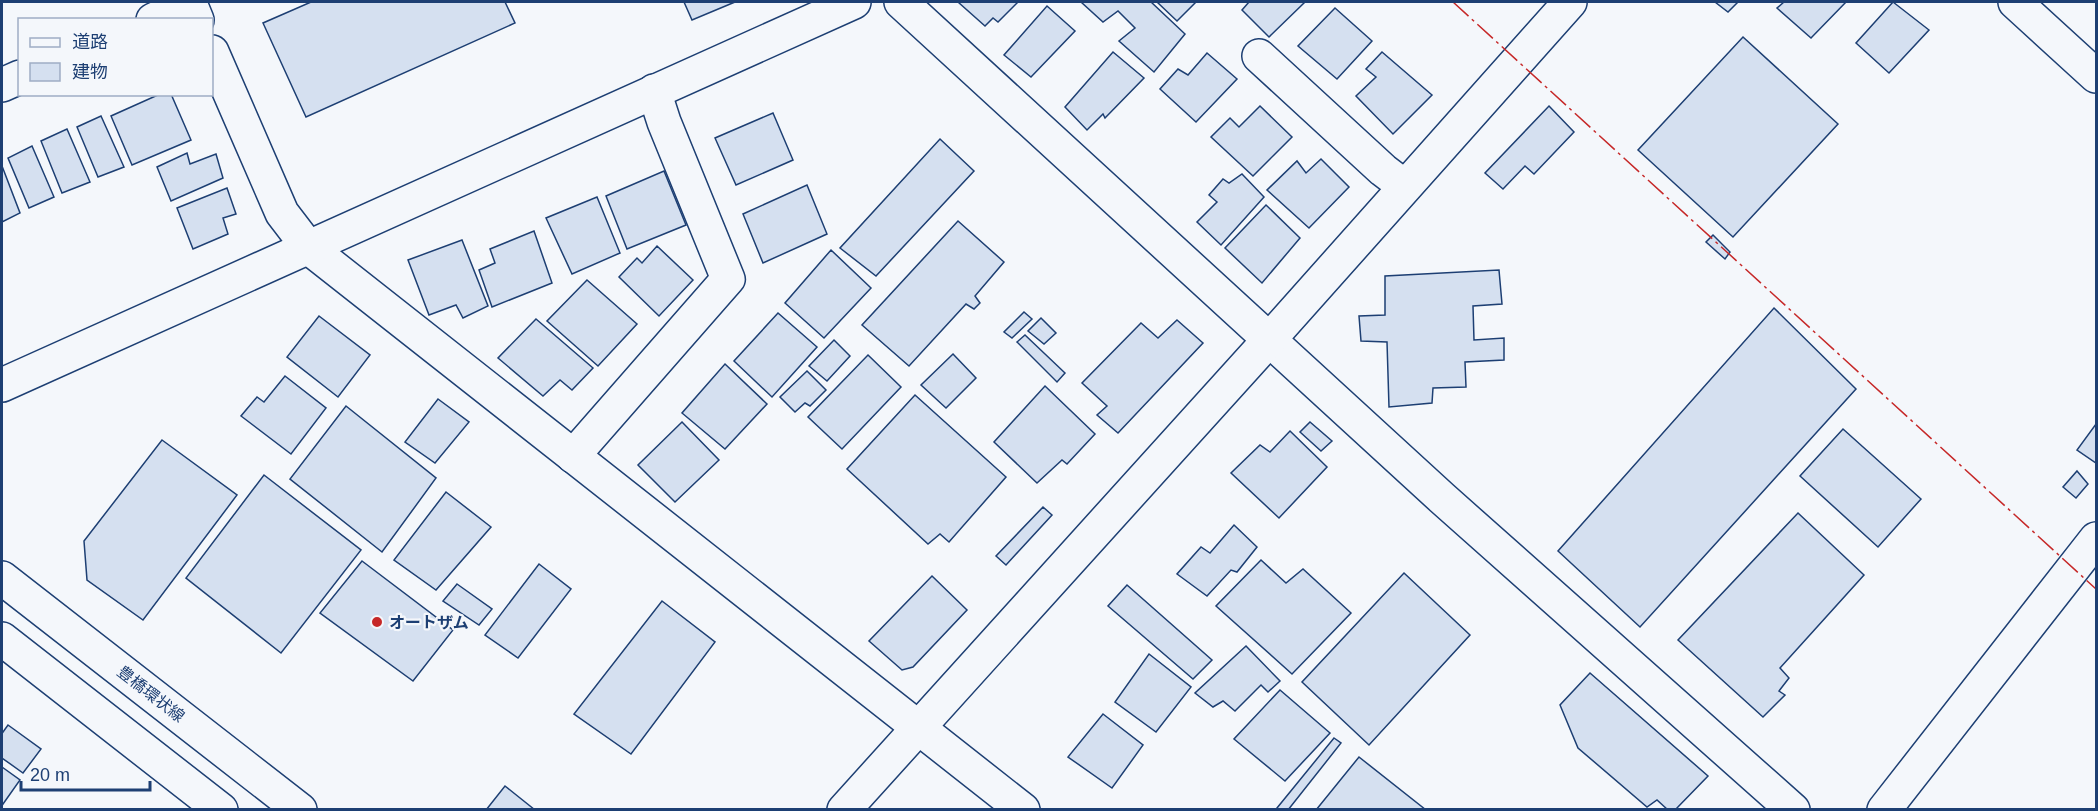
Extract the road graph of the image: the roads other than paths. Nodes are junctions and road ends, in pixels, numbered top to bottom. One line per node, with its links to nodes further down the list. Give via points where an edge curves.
1 (854, 2): 12 (street)
2 (901, 2): 15 (street)
3 (1570, 2): 13 (street)
4 (2015, 2): 9 (street)
5 (200, 8): 6 (street)
6 (161, 18)
7 (213, 54): 14 (street, via 282,213)
8 (1259, 56): 13 (street)
9 (2097, 76)
10 (18, 78): 11 (street)
11 (2, 85)
12 (654, 91): 14 (street); 17 (street, via 728,279)
13 (1404, 186): 15 (street)
14 (308, 247): 16 (street); 17 (street)
15 (1268, 341): 21 (street); 26 (street)
16 (2, 385)
17 (573, 456): 21 (street)
18 (2097, 539): 27 (street)
19 (2, 578): 23 (street, 豊橋環状線)
20 (2, 639): 22 (street)
21 (918, 728): 24 (street); 25 (street)
22 (221, 810)
23 (300, 810)
24 (843, 810)
25 (1023, 810)
26 (1793, 810)
27 (1884, 810)

